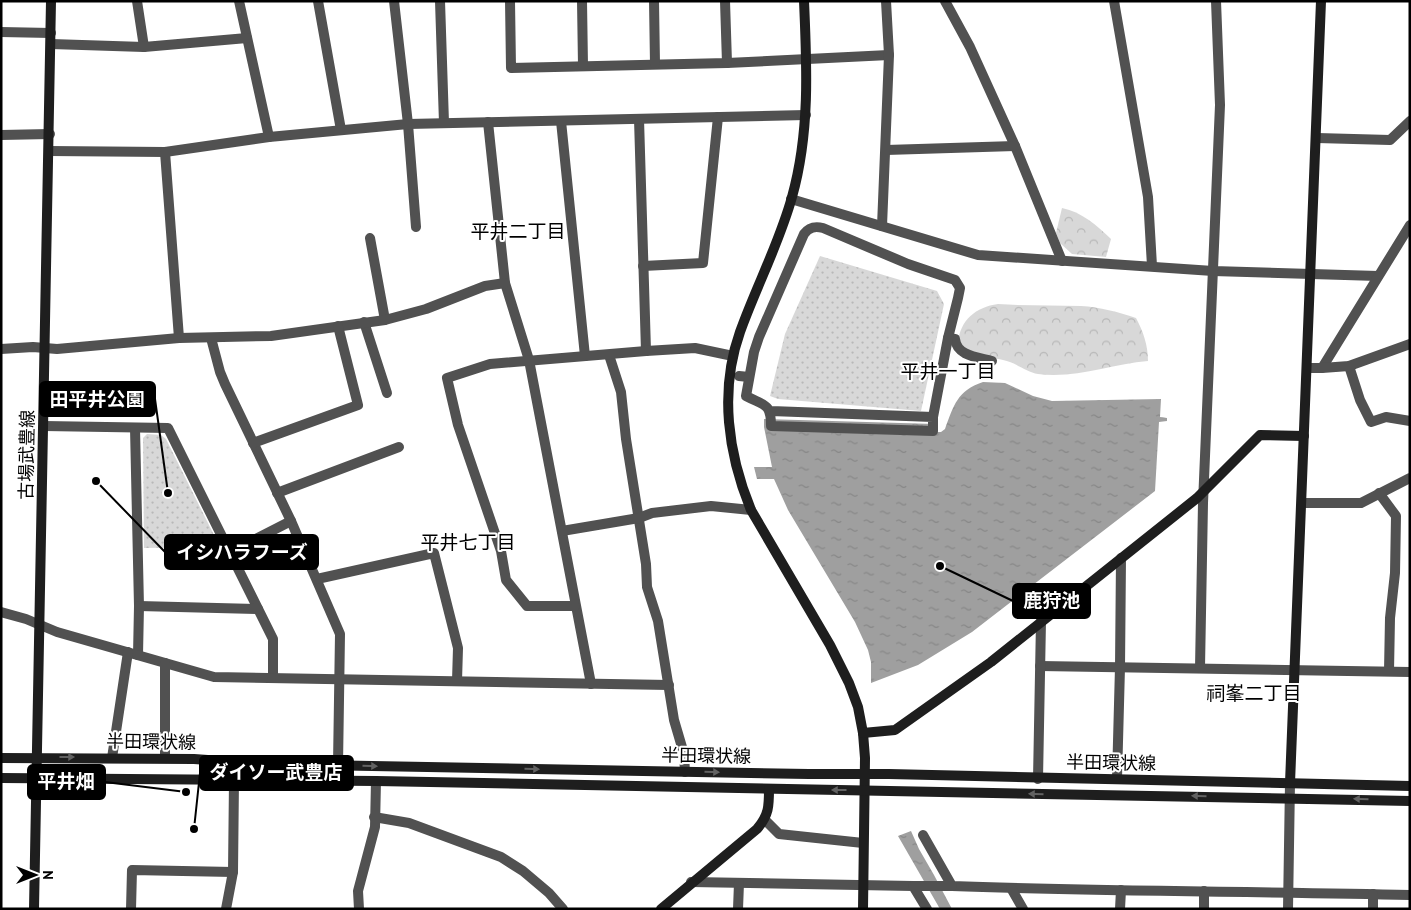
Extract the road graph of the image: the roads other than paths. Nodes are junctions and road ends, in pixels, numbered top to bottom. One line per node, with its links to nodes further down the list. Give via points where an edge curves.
1 (52, 1): 18 (main road, 古場武豊線)
2 (137, 1): 21 (street)
3 (239, 1): 19 (street)
4 (318, 1): 35 (street)
5 (394, 1): 34 (street)
6 (440, 1): 33 (street)
7 (510, 1): 26 (street, via 511,68)
8 (582, 1): 26 (street)
9 (654, 1): 25 (street)
10 (726, 1): 24 (street)
11 (804, 1): 23 (main road)
12 (886, 1): 22 (street)
13 (945, 1): 40 (street, via 970,47)
14 (1114, 1): 51 (street, via 1148,197)
15 (1216, 1): 52 (street, via 1220,105)
16 (1321, 1): 39 (main road)
17 (1, 32): 18 (street)
18 (51, 33): 20 (main road, 古場武豊線)
19 (247, 38): 21 (street); 38 (street)
20 (51, 44): 21 (street); 36 (main road, 古場武豊線)
21 (144, 47)
22 (889, 55): 23 (street); 41 (street)
23 (806, 58): 24 (street); 27 (main road)
24 (727, 63): 25 (street)
25 (655, 64): 26 (street)
26 (583, 66)
27 (806, 115): 28 (street); 44 (main road)
28 (718, 117): 29 (street); 50 (street, via 703,263)
29 (639, 119): 30 (street); 50 (street)
30 (561, 121): 32 (street); 67 (street)
31 (1410, 121): 39 (street, via 1390,140)
32 (488, 122): 33 (street); 55 (street)
33 (444, 123): 34 (street)
34 (408, 124): 35 (street); 47 (street)
35 (341, 130): 38 (street)
36 (50, 134): 37 (street); 42 (main road, 古場武豊線)
37 (1, 135)
38 (269, 137): 43 (street)
39 (1317, 138): 53 (main road)
40 (1015, 146): 41 (street); 49 (street)
41 (886, 150): 46 (street)
42 (49, 152): 43 (street); 64 (main road, 古場武豊線)
43 (165, 152): 59 (street)
44 (791, 199): 46 (street); 68 (main road)
45 (1410, 225): 54 (street)
46 (882, 226): 49 (street, via 978,255)
47 (416, 227)
48 (370, 238): 56 (street)
49 (1062, 261): 51 (street)
50 (643, 266): 65 (street)
51 (1152, 266): 52 (street)
52 (1213, 271): 53 (street); 88 (street)
53 (1311, 275): 54 (street); 72 (main road)
54 (1378, 276): 73 (street)
55 (505, 283): 56 (street, via 485,286 426,309); 69 (street)
56 (385, 320): 57 (street)
57 (364, 322): 58 (street); 74 (street)
58 (338, 326): 60 (street, via 271,336); 85 (street, via 358,405)
59 (179, 338): 60 (street); 64 (street, via 57,350)
60 (211, 338): 85 (street, via 220,372)
61 (948, 338): 70 (street, via 955,339 956,346 964,353); 75 (street, via 960,288 955,280 823,228 812,227 804,234 744,377 746,396 768,407); 78 (street)
62 (1410, 344): 71 (street)
63 (1, 348): 64 (street)
64 (45, 348): 80 (main road, 古場武豊線)
65 (646, 351): 66 (street); 68 (street, via 695,348)
66 (609, 354): 67 (street); 93 (street, via 621,392)
67 (585, 356): 69 (street)
68 (733, 356): 92 (main road, via 728,403 729,432 741,486)
69 (529, 360): 95 (street); 100 (street, via 490,364 447,378 458,425 501,551 506,580 527,606)
70 (992, 361)
71 (1349, 366): 73 (street); 79 (street, via 1371,422 1386,417)
72 (1307, 368): 73 (street); 84 (main road)
73 (1322, 368)
74 (387, 393)
75 (771, 412): 76 (street); 81 (street, via 771,426)
76 (825, 414): 77 (street); 81 (street)
77 (879, 415): 78 (street); 83 (street)
78 (932, 417): 83 (street, via 932,431)
79 (1410, 421)
80 (44, 426): 82 (street); 104 (main road, 古場武豊線)
81 (825, 427): 83 (street)
82 (135, 428): 96 (street, via 168,428); 99 (street)
83 (879, 430)
84 (1304, 436): 88 (main road, via 1260,435); 91 (main road)
85 (253, 443): 89 (street)
86 (399, 447): 89 (street)
87 (1410, 478): 90 (street)
88 (1204, 490): 97 (main road); 109 (street)
89 (277, 493): 94 (street)
90 (1379, 493): 91 (street, via 1361,504); 111 (street, via 1396,516)
91 (1302, 503): 110 (main road)
92 (751, 510): 93 (street, via 711,506 652,513); 118 (main road, via 830,645 858,706)
93 (639, 518): 95 (street); 117 (street, via 647,587 658,621)
94 (291, 521): 96 (street); 98 (street)
95 (562, 531): 100 (street)
96 (230, 552): 101 (street)
97 (1121, 558): 103 (main road); 108 (street)
98 (317, 579): 114 (street, via 340,634); 115 (street, via 434,553 458,648)
99 (139, 606): 101 (street); 105 (street)
100 (575, 606): 116 (street)
101 (258, 609): 113 (street, via 273,639)
102 (1, 612): 104 (street)
103 (1040, 621): 107 (street); 118 (main road, via 903,725 895,730)
104 (40, 625): 105 (street); 120 (main road, 古場武豊線)
105 (133, 654): 106 (street); 121 (street)
106 (165, 663): 113 (street, via 214,677); 122 (street)
107 (1040, 666): 108 (street); 127 (street)
108 (1120, 667): 109 (street); 129 (street)
109 (1200, 668): 110 (street)
110 (1294, 670): 111 (street); 132 (main road)
111 (1389, 672): 112 (street)
112 (1410, 672)
113 (273, 678): 114 (street)
114 (340, 680): 115 (street); 123 (street)
115 (457, 681): 116 (street)
116 (591, 684): 117 (street)
117 (668, 685): 124 (street)
118 (864, 733): 125 (main road)
119 (1, 758): 120 (main road, 半田環状線)
120 (37, 758): 121 (main road, 半田環状線, one-way to 121); 128 (main road, 古場武豊線)
121 (112, 758): 122 (main road, 半田環状線)
122 (165, 758): 123 (main road, 半田環状線)
123 (338, 765): 124 (main road, 半田環状線, one-way to 124)
124 (685, 772): 125 (main road, 半田環状線, one-way to 125)
125 (864, 774): 127 (main road, 半田環状線); 135 (main road)
126 (1, 778): 128 (main road, 半田環状線)
127 (1038, 778): 129 (main road, 半田環状線)
128 (37, 779): 130 (main road, 半田環状線); 154 (main road, 古場武豊線)
129 (1117, 779): 132 (main road, 半田環状線)
130 (234, 780): 131 (main road, 半田環状線); 142 (street)
131 (376, 781): 134 (main road, 半田環状線); 138 (street)
132 (1290, 784): 133 (main road, 半田環状線); 136 (street)
133 (1410, 786)
134 (770, 789): 135 (main road, 半田環状線, one-way to 134); 139 (main road)
135 (864, 789): 136 (main road, 半田環状線, one-way to 135); 141 (main road)
136 (1290, 798): 137 (main road, 半田環状線, one-way to 136); 151 (street)
137 (1410, 801)
138 (374, 818): 157 (street, via 358,890); 158 (street, via 409,823 501,857 523,870)
139 (765, 820): 141 (street, via 779,834); 143 (main road)
140 (923, 836): 147 (street)
141 (863, 843): 145 (main road)
142 (232, 872): 155 (street, via 132,870); 156 (street)
143 (691, 882): 144 (street); 159 (main road)
144 (739, 883): 145 (street); 160 (street)
145 (863, 885): 146 (street); 161 (main road)
146 (913, 886): 147 (street); 162 (street)
147 (952, 886): 148 (street)
148 (1011, 888): 149 (street); 163 (street)
149 (1121, 890): 150 (street); 164 (street)
150 (1204, 891): 151 (street); 165 (street)
151 (1288, 892): 152 (street); 166 (street)
152 (1373, 894): 153 (street); 167 (street)
153 (1410, 895)
154 (34, 909)
155 (131, 909)
156 (226, 909)
157 (358, 909)
158 (563, 909)
159 (661, 909)
160 (738, 909)
161 (863, 909)
162 (927, 909)
163 (1023, 909)
164 (1120, 909)
165 (1204, 909)
166 (1288, 909)
167 (1372, 909)

